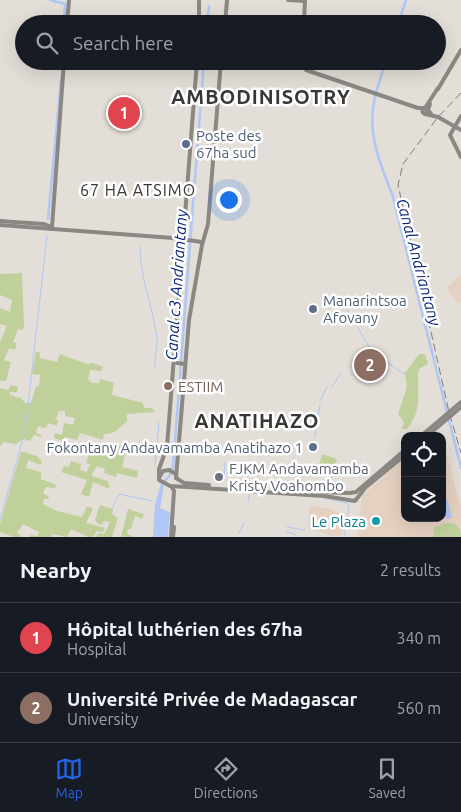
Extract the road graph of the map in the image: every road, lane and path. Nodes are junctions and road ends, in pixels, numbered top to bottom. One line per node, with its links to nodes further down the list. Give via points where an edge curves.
1 (69, 0): 6 (main road)
2 (199, 0): 7 (main road)
3 (227, 0): 8 (main road)
4 (288, 0): 5 (main road)
5 (305, 1): 9 (main road)
6 (68, 15)
7 (199, 15)
8 (226, 15)
9 (304, 15)
10 (461, 50): 15 (main road)
11 (63, 70): 21 (main road)
12 (197, 70): 22 (main road)
13 (221, 70): 23 (main road, via 208,224)
14 (306, 70): 15 (main road)
15 (425, 111): 17 (main road)
16 (461, 116): 17 (main road)
17 (454, 127): 18 (main road); 19 (main road, via 450,137)
18 (461, 130)
19 (461, 157)
20 (0, 223): 21 (main road)
21 (53, 228): 22 (main road)
22 (188, 240): 23 (main road); 24 (main road)
23 (202, 243): 25 (main road)
24 (175, 365): 25 (main road, bridge); 35 (main road, via 167,447)
25 (185, 365): 34 (main road)
26 (461, 402): 28 (main road)
27 (461, 407): 28 (main road)
28 (450, 414): 29 (main road)
29 (441, 421): 30 (main road); 31 (main road)
30 (426, 432)
31 (431, 432)
32 (401, 454): 38 (main road)
33 (401, 458): 38 (main road)
34 (176, 476): 35 (main road, bridge, via 169,470 163,471); 37 (main road); 39 (main road, via 184,483)
35 (159, 479): 36 (main road)
36 (166, 485): 37 (main road); 41 (main road, via 172,486 174,491)
37 (174, 486): 40 (main road); 41 (main road, via 176,499)
38 (358, 493): 39 (main road); 40 (main road, via 357,500)
39 (350, 494): 40 (main road)
40 (351, 500)
41 (172, 537)

